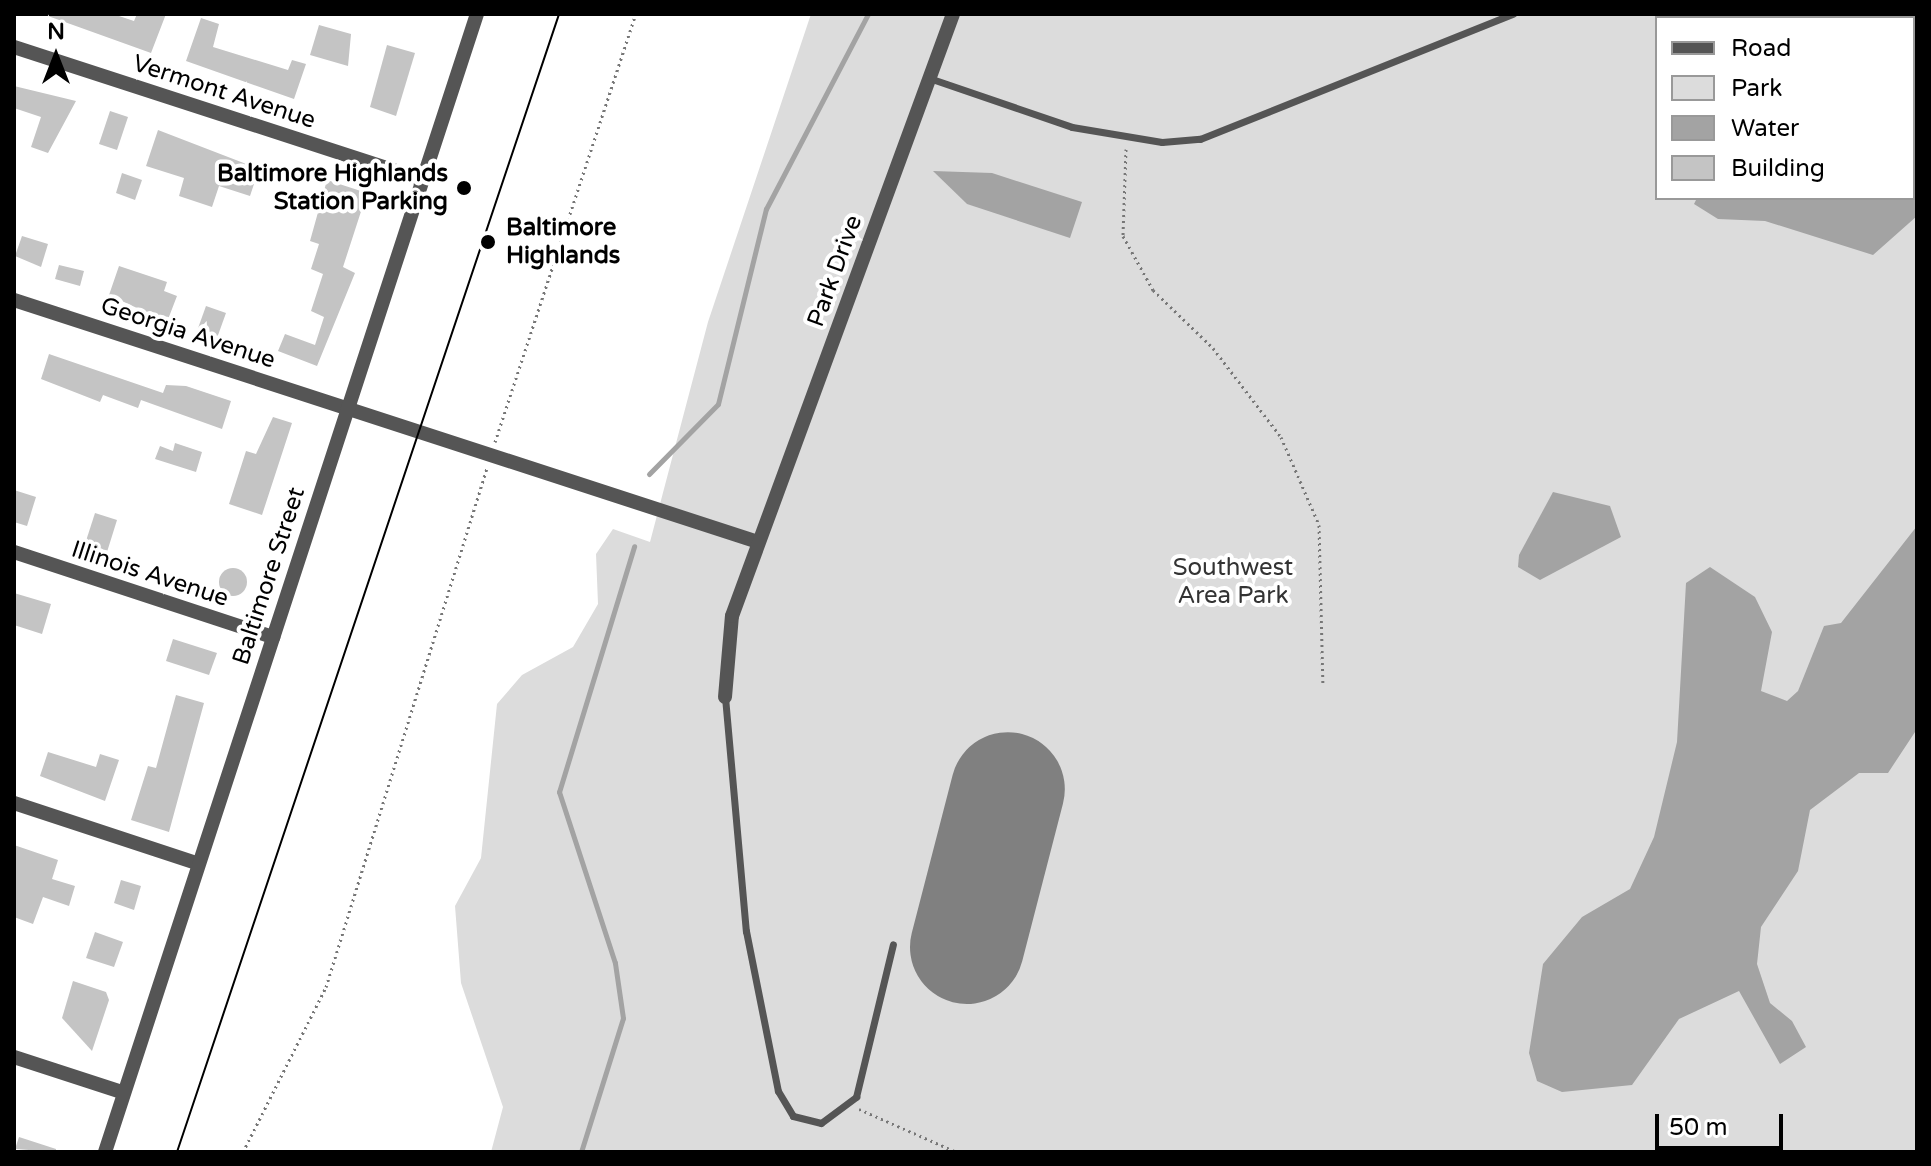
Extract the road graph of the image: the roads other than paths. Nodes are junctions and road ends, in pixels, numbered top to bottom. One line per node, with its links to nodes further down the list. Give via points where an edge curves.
1 (477, 14): 6 (street, Baltimore Street)
2 (953, 14): 5 (street, Park Drive)
3 (1513, 14): 5 (lane, via 1233,130 1162,142 1072,127)
4 (14, 47): 6 (street, Vermont Avenue)
5 (929, 78): 9 (street, Park Drive)
6 (421, 179): 8 (street, Baltimore Street)
7 (14, 300): 8 (street, Georgia Avenue)
8 (348, 408): 9 (street); 11 (street, Baltimore Street)
9 (758, 542): 12 (street, Park Drive, via 725,650)
10 (14, 552): 11 (street, Illinois Avenue)
11 (273, 637): 14 (street, Baltimore Street)
12 (725, 697): 15 (lane, via 746,931 778,1091 793,1116 821,1123 849,1106 863,1074)
13 (14, 803): 14 (street)
14 (197, 863): 17 (street, Baltimore Street)
15 (893, 944)
16 (14, 1057): 17 (street)
17 (122, 1092): 18 (street, Baltimore Street)
18 (105, 1152)

